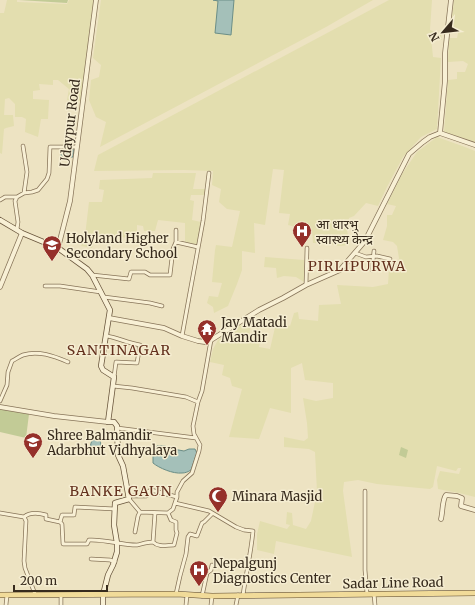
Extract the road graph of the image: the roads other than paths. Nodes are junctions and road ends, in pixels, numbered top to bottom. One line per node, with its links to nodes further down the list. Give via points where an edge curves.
1 (96, 0): 6 (street, Udaypur Road)
2 (451, 0): 3 (street)
3 (440, 133): 4 (street); 20 (street, via 430,136 409,154 365,242)
4 (475, 145)
5 (23, 146): 8 (street, via 28,172)
6 (76, 147): 8 (street, via 50,147 47,179 38,190); 17 (street, Udaypur Road, via 70,201)
7 (208, 173): 16 (street)
8 (24, 193): 9 (street)
9 (17, 197): 10 (street, via 5,197); 12 (street, via 14,201 18,222)
10 (0, 200)
11 (0, 220): 12 (main road)
12 (16, 229): 14 (main road)
13 (176, 230): 15 (street)
14 (22, 233): 17 (main road); 25 (street)
15 (176, 242): 16 (street); 24 (street, via 170,275 131,272 129,279)
16 (198, 247): 32 (street)
17 (58, 248): 24 (main road)
18 (306, 248): 26 (street)
19 (374, 251): 21 (street)
20 (355, 253): 21 (street); 26 (street, via 340,270)
21 (373, 257): 22 (street); 23 (street)
22 (390, 259)
23 (372, 270)
24 (92, 275): 28 (main road)
25 (0, 285)
26 (306, 285): 33 (street)
27 (45, 286): 28 (street, via 60,286)
28 (103, 294): 29 (street); 30 (main road, via 110,310)
29 (162, 306)
30 (109, 318): 31 (main road); 32 (street, via 164,328)
31 (107, 336): 35 (main road, via 101,366); 35 (street, via 140,346 137,363 116,362)
32 (182, 336): 33 (street, via 205,342)
33 (211, 340): 38 (street)
34 (68, 362): 37 (street, via 39,353 24,354 12,361 7,385)
35 (114, 377): 36 (main road)
36 (113, 386): 38 (street, via 186,397); 40 (main road)
37 (0, 401)
38 (198, 402): 42 (street, via 193,426)
39 (0, 407): 40 (street)
40 (108, 422): 41 (main road, via 114,422)
41 (117, 428): 42 (street); 44 (main road, via 118,454 123,466)
42 (196, 438): 45 (street, via 200,451 192,473 183,481)
43 (365, 491): 64 (street)
44 (128, 497): 45 (street, via 148,496 149,490 152,490); 47 (main road, via 115,503); 49 (street)
45 (177, 497): 46 (street)
46 (175, 503): 52 (street); 53 (street, via 209,511)
47 (115, 510): 56 (street, via 75,507 74,516 62,515); 59 (main road)
48 (475, 510): 55 (street, via 461,506 462,498 446,495)
49 (140, 512): 51 (street); 57 (street)
50 (0, 513): 54 (street)
51 (155, 513): 52 (street); 58 (street)
52 (168, 513): 58 (street, via 171,520 176,522 174,545 159,546)
53 (212, 514): 63 (street, via 202,523 197,536 190,534 188,537); 73 (street, via 236,527 253,531 251,552)
54 (24, 517): 56 (street, via 28,514 44,514 46,519); 69 (street, via 24,561)
55 (441, 519)
56 (60, 522): 59 (street, via 63,544 87,544 89,540)
57 (135, 532)
58 (153, 542): 59 (street, via 138,545)
59 (117, 543): 61 (main road)
60 (91, 559): 61 (street)
61 (114, 562): 71 (main road)
62 (212, 565): 74 (street, via 207,573)
63 (176, 594): 71 (main road, Sadar Line Road); 72 (main road, Sadar Line Road)
64 (367, 594): 65 (main road, Sadar Line Road); 73 (main road, Sadar Line Road)
65 (374, 594): 66 (main road, Sadar Line Road); 82 (street)
66 (475, 594)
67 (0, 595): 68 (main road, Sadar Line Road)
68 (7, 595): 69 (main road, Sadar Line Road); 76 (street)
69 (35, 595): 70 (main road, Sadar Line Road)
70 (61, 595): 71 (main road, Sadar Line Road); 77 (street)
71 (103, 595): 78 (main road)
72 (187, 595): 74 (main road, Sadar Line Road); 79 (street)
73 (240, 595): 75 (main road, Sadar Line Road); 81 (street)
74 (202, 596): 75 (main road, Sadar Line Road)
75 (212, 596): 80 (street)
76 (6, 605)
77 (61, 605)
78 (103, 605)
79 (186, 605)
80 (211, 605)
81 (236, 605)
82 (375, 605)

